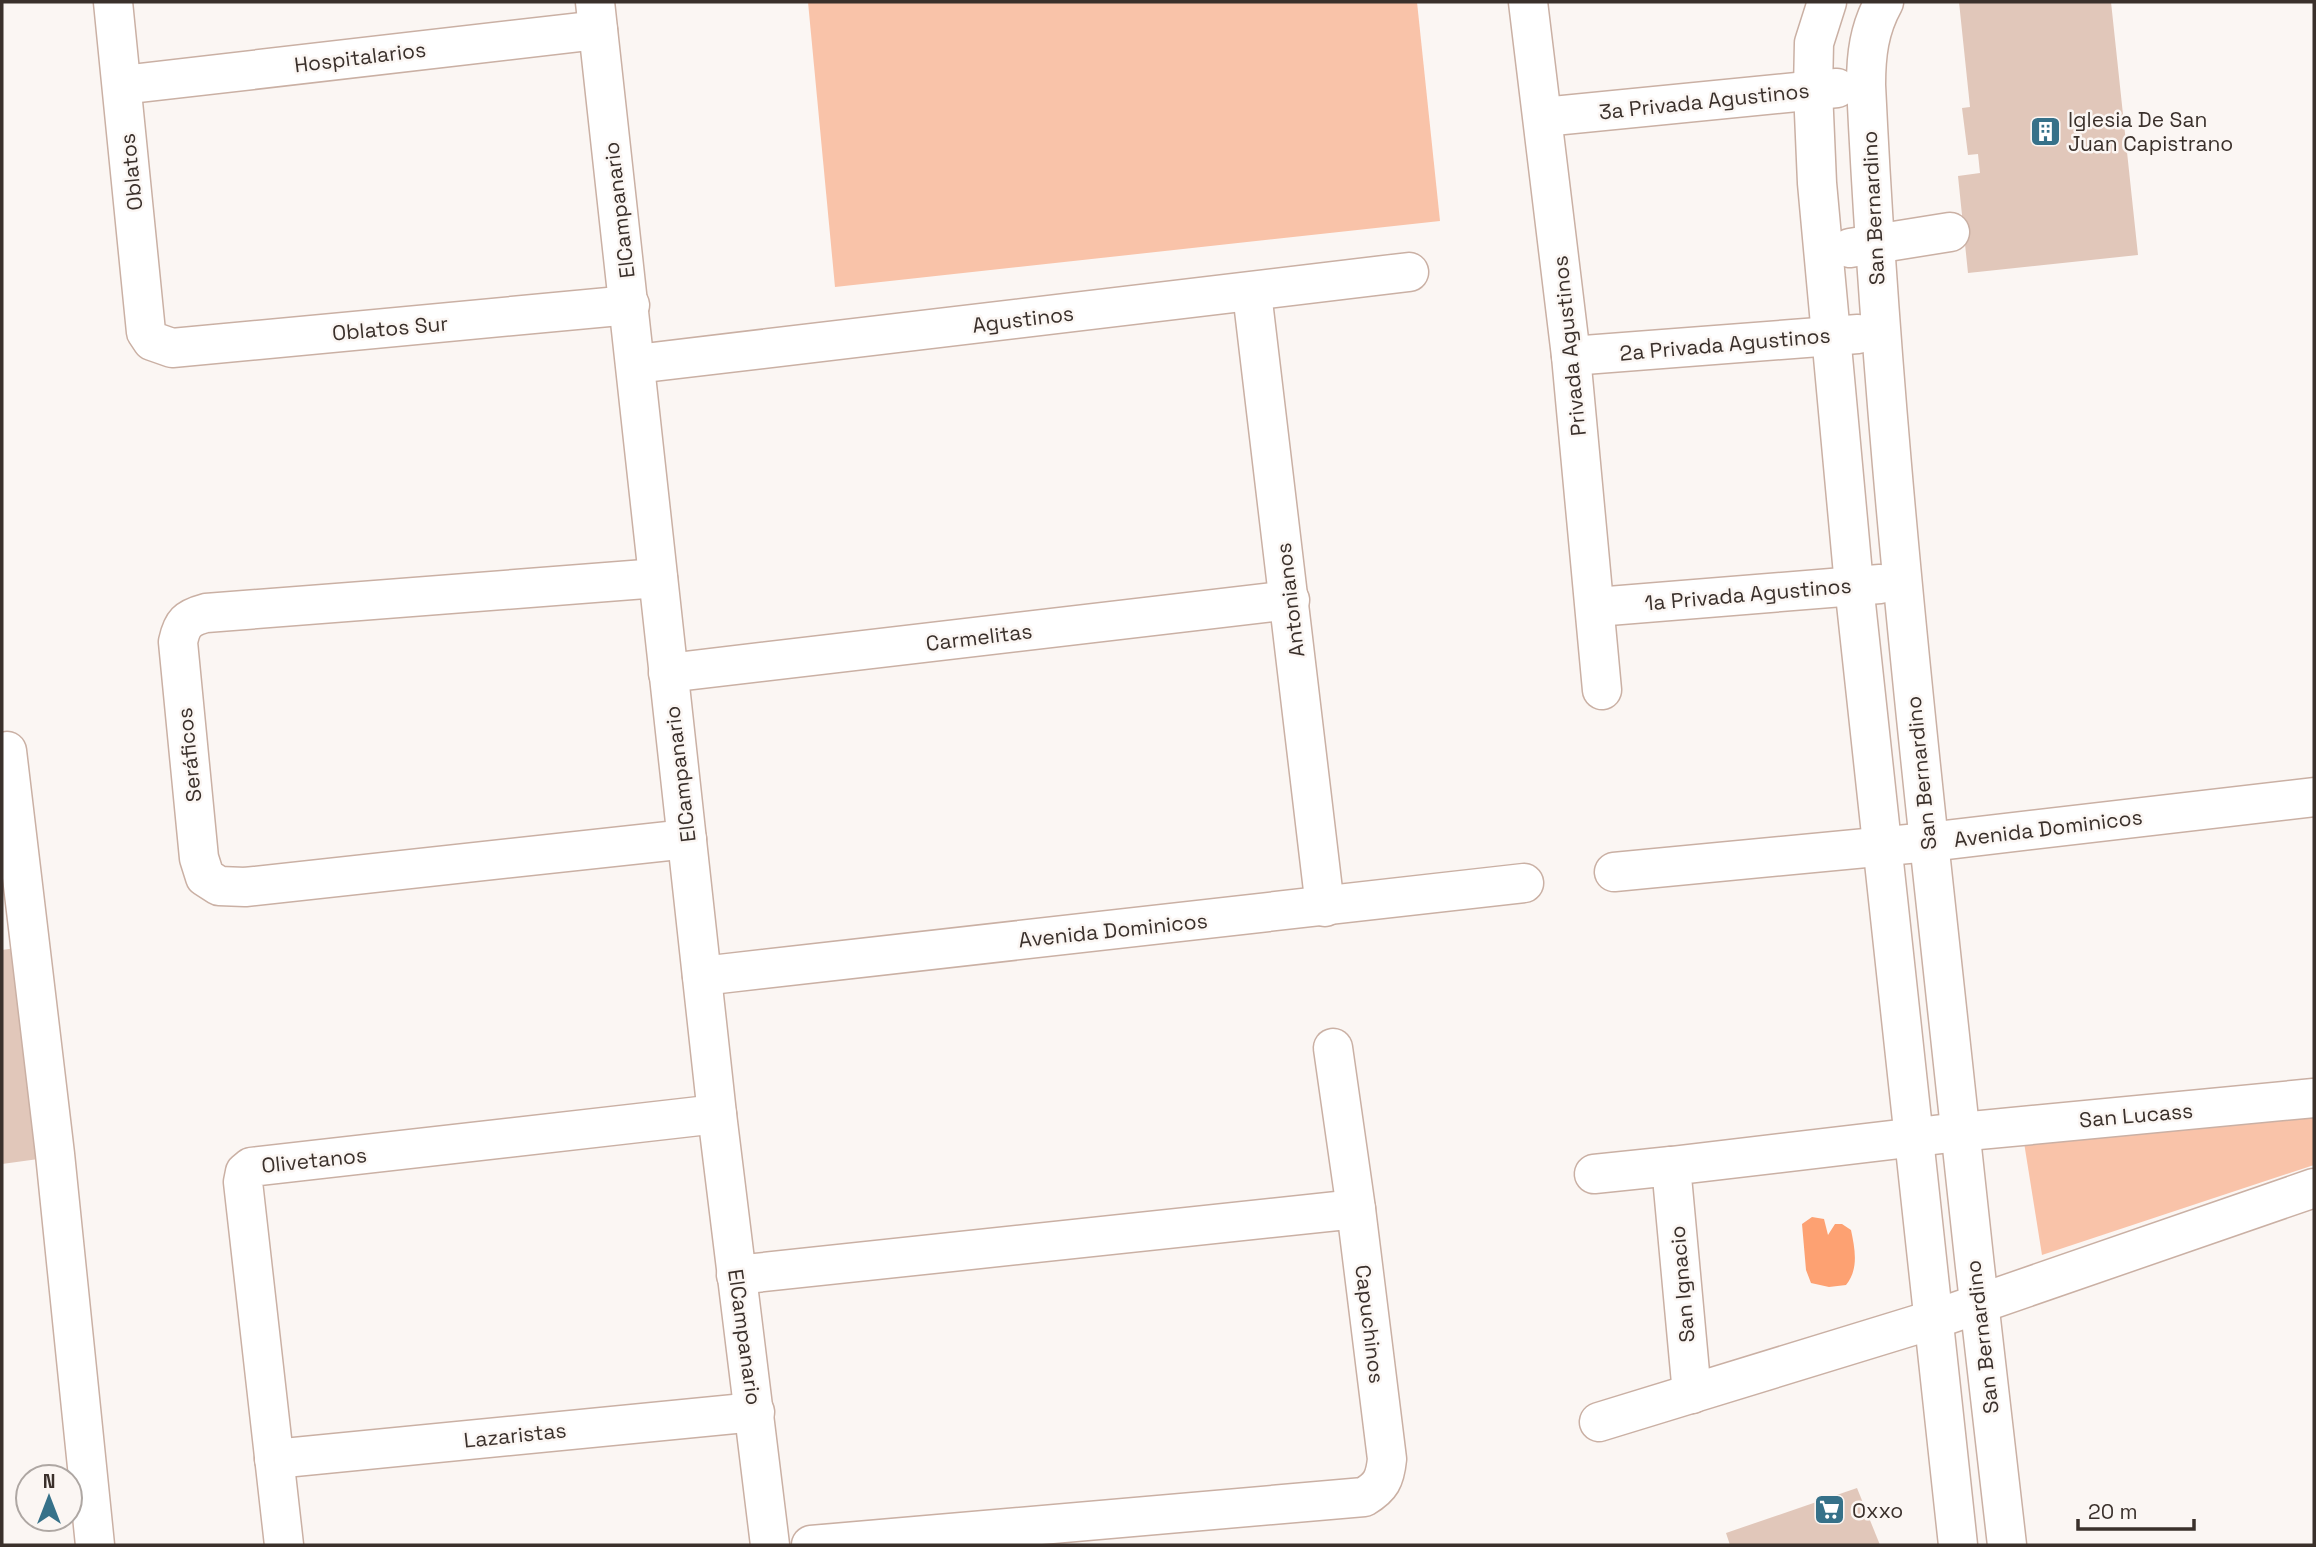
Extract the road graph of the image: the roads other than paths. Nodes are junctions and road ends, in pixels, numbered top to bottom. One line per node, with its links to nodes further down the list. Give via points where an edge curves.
1 (113, 2): 6 (street, Oblatos)
2 (1528, 2): 9 (street, Privada Agustinos)
3 (1827, 2): 8 (street, via 1814,43)
4 (1884, 2): 7 (street, San Bernardino, via 1866,49)
5 (596, 16): 6 (street, Hospitalarios); 15 (street, ElCampanario)
6 (122, 85): 18 (street, Oblatos, via 146,332)
7 (1866, 85): 8 (street, 3a Privada Agustinos); 11 (street, San Bernardino)
8 (1813, 90): 9 (street, 3a Privada Agustinos); 12 (street)
9 (1543, 117): 19 (street, Privada Agustinos)
10 (1950, 232): 11 (street)
11 (1874, 245): 12 (street); 16 (street, San Bernardino)
12 (1824, 252): 17 (street)
13 (1409, 272): 14 (street, Agustinos)
14 (1252, 293): 20 (street, Agustinos); 24 (street, Antonianos)
15 (630, 305): 18 (street, Oblatos Sur, via 172,348); 20 (street, ElCampanario)
16 (1880, 332): 17 (street, 2a Privada Agustinos); 22 (street, San Bernardino)
17 (1832, 335): 19 (street, 2a Privada Agustinos); 23 (street)
18 (152, 341)
19 (1571, 356): 25 (street, Privada Agustinos)
20 (636, 364): 21 (street, ElCampanario)
21 (658, 578): 26 (street, ElCampanario); 30 (street, Seráficos, via 191,617 182,625 178,642 200,858 205,877 219,886 245,887)
22 (1900, 582): 23 (street, 1a Privada Agustinos); 31 (street, San Bernardino)
23 (1854, 585): 25 (street, 1a Privada Agustinos); 32 (street)
24 (1290, 600): 26 (street, Carmelitas); 35 (street, Antonianos)
25 (1596, 607): 27 (street, Privada Agustinos)
26 (668, 673): 30 (street, ElCampanario)
27 (1602, 690)
28 (7, 751): 53 (street)
29 (2314, 797): 31 (street, Avenida Dominicos)
30 (687, 839): 36 (street, ElCampanario)
31 (1929, 842): 32 (street, Avenida Dominicos); 40 (street, San Bernardino)
32 (1882, 846): 33 (street, Avenida Dominicos); 41 (street)
33 (1614, 872)
34 (1524, 883): 35 (street, Avenida Dominicos)
35 (1325, 906): 36 (street, Avenida Dominicos)
36 (702, 976): 39 (street, ElCampanario)
37 (1334, 1048): 45 (street, Capuchinos)
38 (2314, 1098): 40 (street, San Lucass)
39 (717, 1114): 46 (street, ElCampanario); 52 (street, Olivetanos, via 251,1167 243,1182)
40 (1959, 1132): 41 (street, San Lucass); 47 (street, San Bernardino)
41 (1914, 1137): 42 (street); 48 (street)
42 (1671, 1166): 43 (street); 49 (street, San Ignacio)
43 (1594, 1174)
44 (2314, 1188): 47 (street)
45 (1356, 1209): 46 (street); 56 (street, Capuchinos, via 1387,1459 1385,1478 1377,1490 1364,1497)
46 (736, 1275): 50 (street, ElCampanario)
47 (1978, 1305): 48 (street); 58 (street, San Bernardino)
48 (1935, 1319): 49 (street); 57 (street)
49 (1692, 1394): 51 (street)
50 (755, 1412): 52 (street, Lazaristas); 55 (street, ElCampanario)
51 (1599, 1422)
52 (274, 1458): 54 (street, Olivetanos)
53 (95, 1545)
54 (284, 1545)
55 (770, 1545)
56 (811, 1545)
57 (1958, 1545)
58 (2007, 1545)

